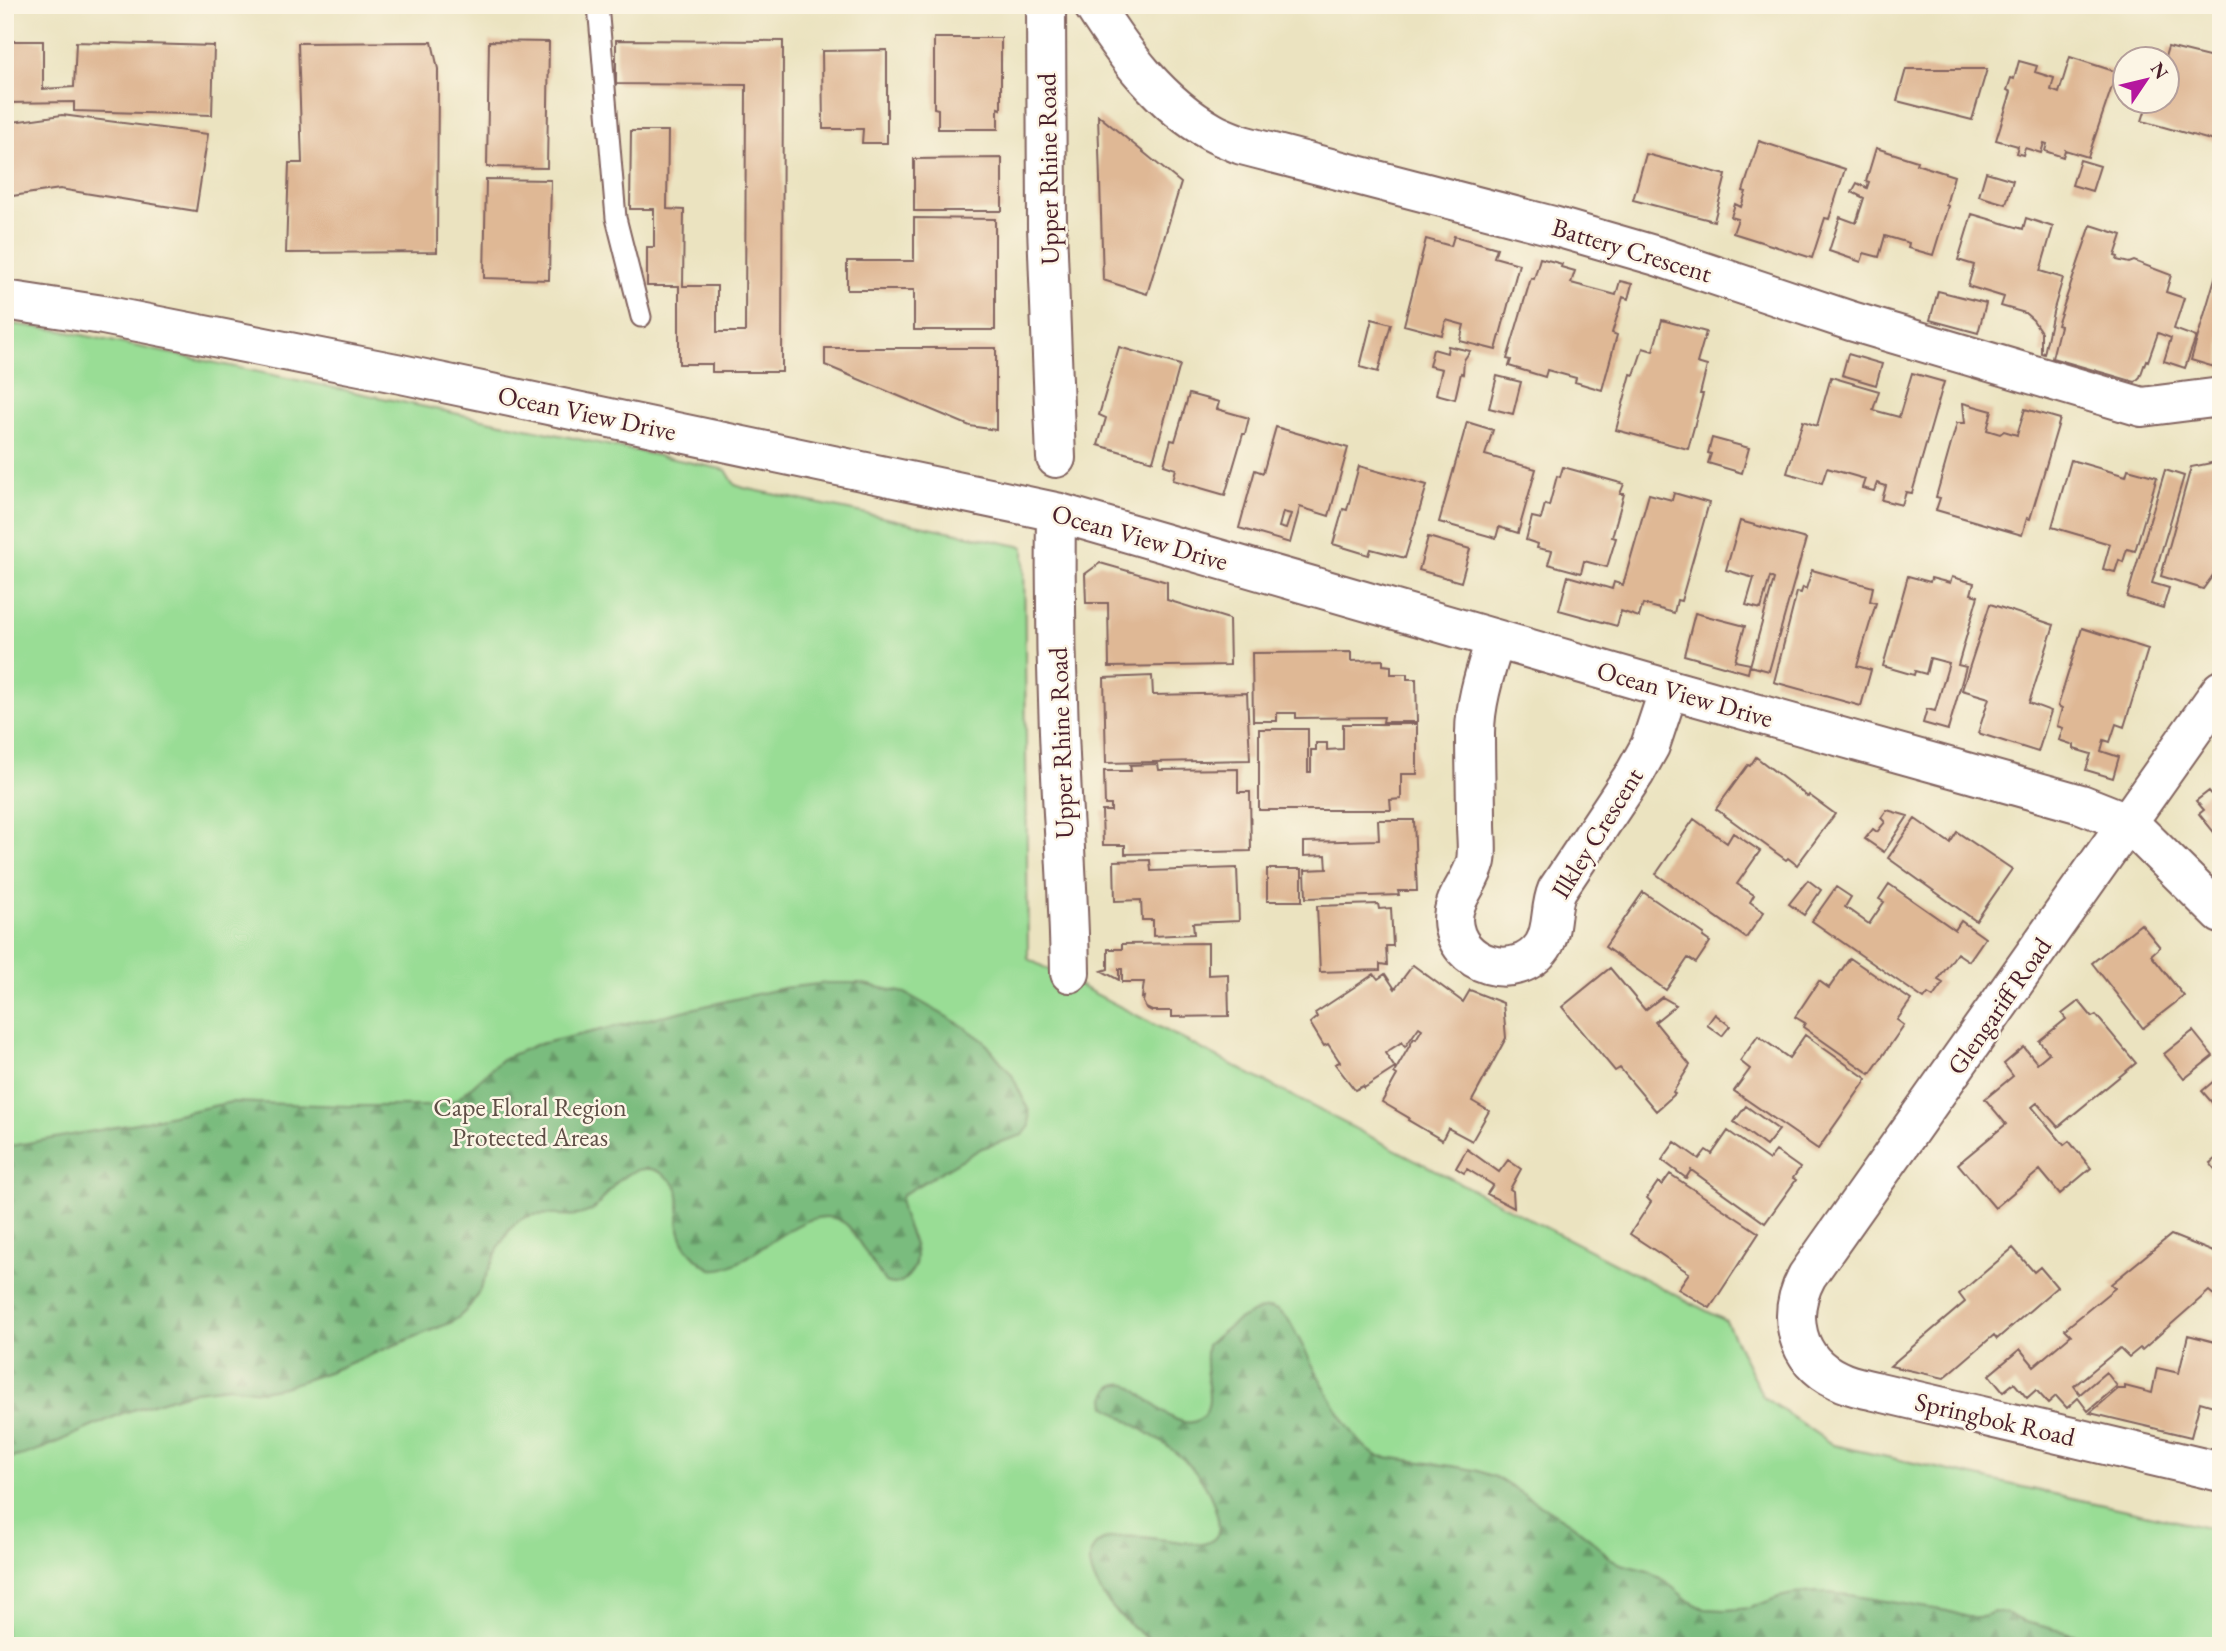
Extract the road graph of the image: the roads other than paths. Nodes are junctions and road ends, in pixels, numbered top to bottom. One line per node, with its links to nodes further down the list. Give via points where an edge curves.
1 (598, 5): 5 (lane, via 616,218)
2 (1046, 5): 7 (street, Upper Rhine Road)
3 (1093, 5): 6 (street, Battery Crescent, via 1152,84 1212,132 1242,145 1657,256 1851,321 2142,407)
4 (5, 300): 8 (street, Ocean View Drive, via 387,372)
5 (641, 317)
6 (2221, 397)
7 (1056, 458)
8 (1056, 512): 9 (street, Ocean View Drive); 14 (street, Upper Rhine Road, via 1059,733)
9 (1495, 640): 10 (street, Ocean View Drive); 10 (street, Ilkley Crescent, via 1476,710 1476,860 1454,906 1453,923 1468,954 1499,968 1517,966 1543,946 1557,890 1650,747)
10 (1669, 690): 12 (street, Ocean View Drive, via 2081,804)
11 (2221, 691): 12 (street, Glengariff Road)
12 (2129, 823): 13 (street, Ocean View Drive); 15 (street, Glengariff Road, via 1807,1276 1798,1292)
13 (2221, 914)
14 (1070, 974)
15 (1796, 1327): 16 (street, Springbok Road, via 1805,1352 1838,1380)
16 (2221, 1472)

